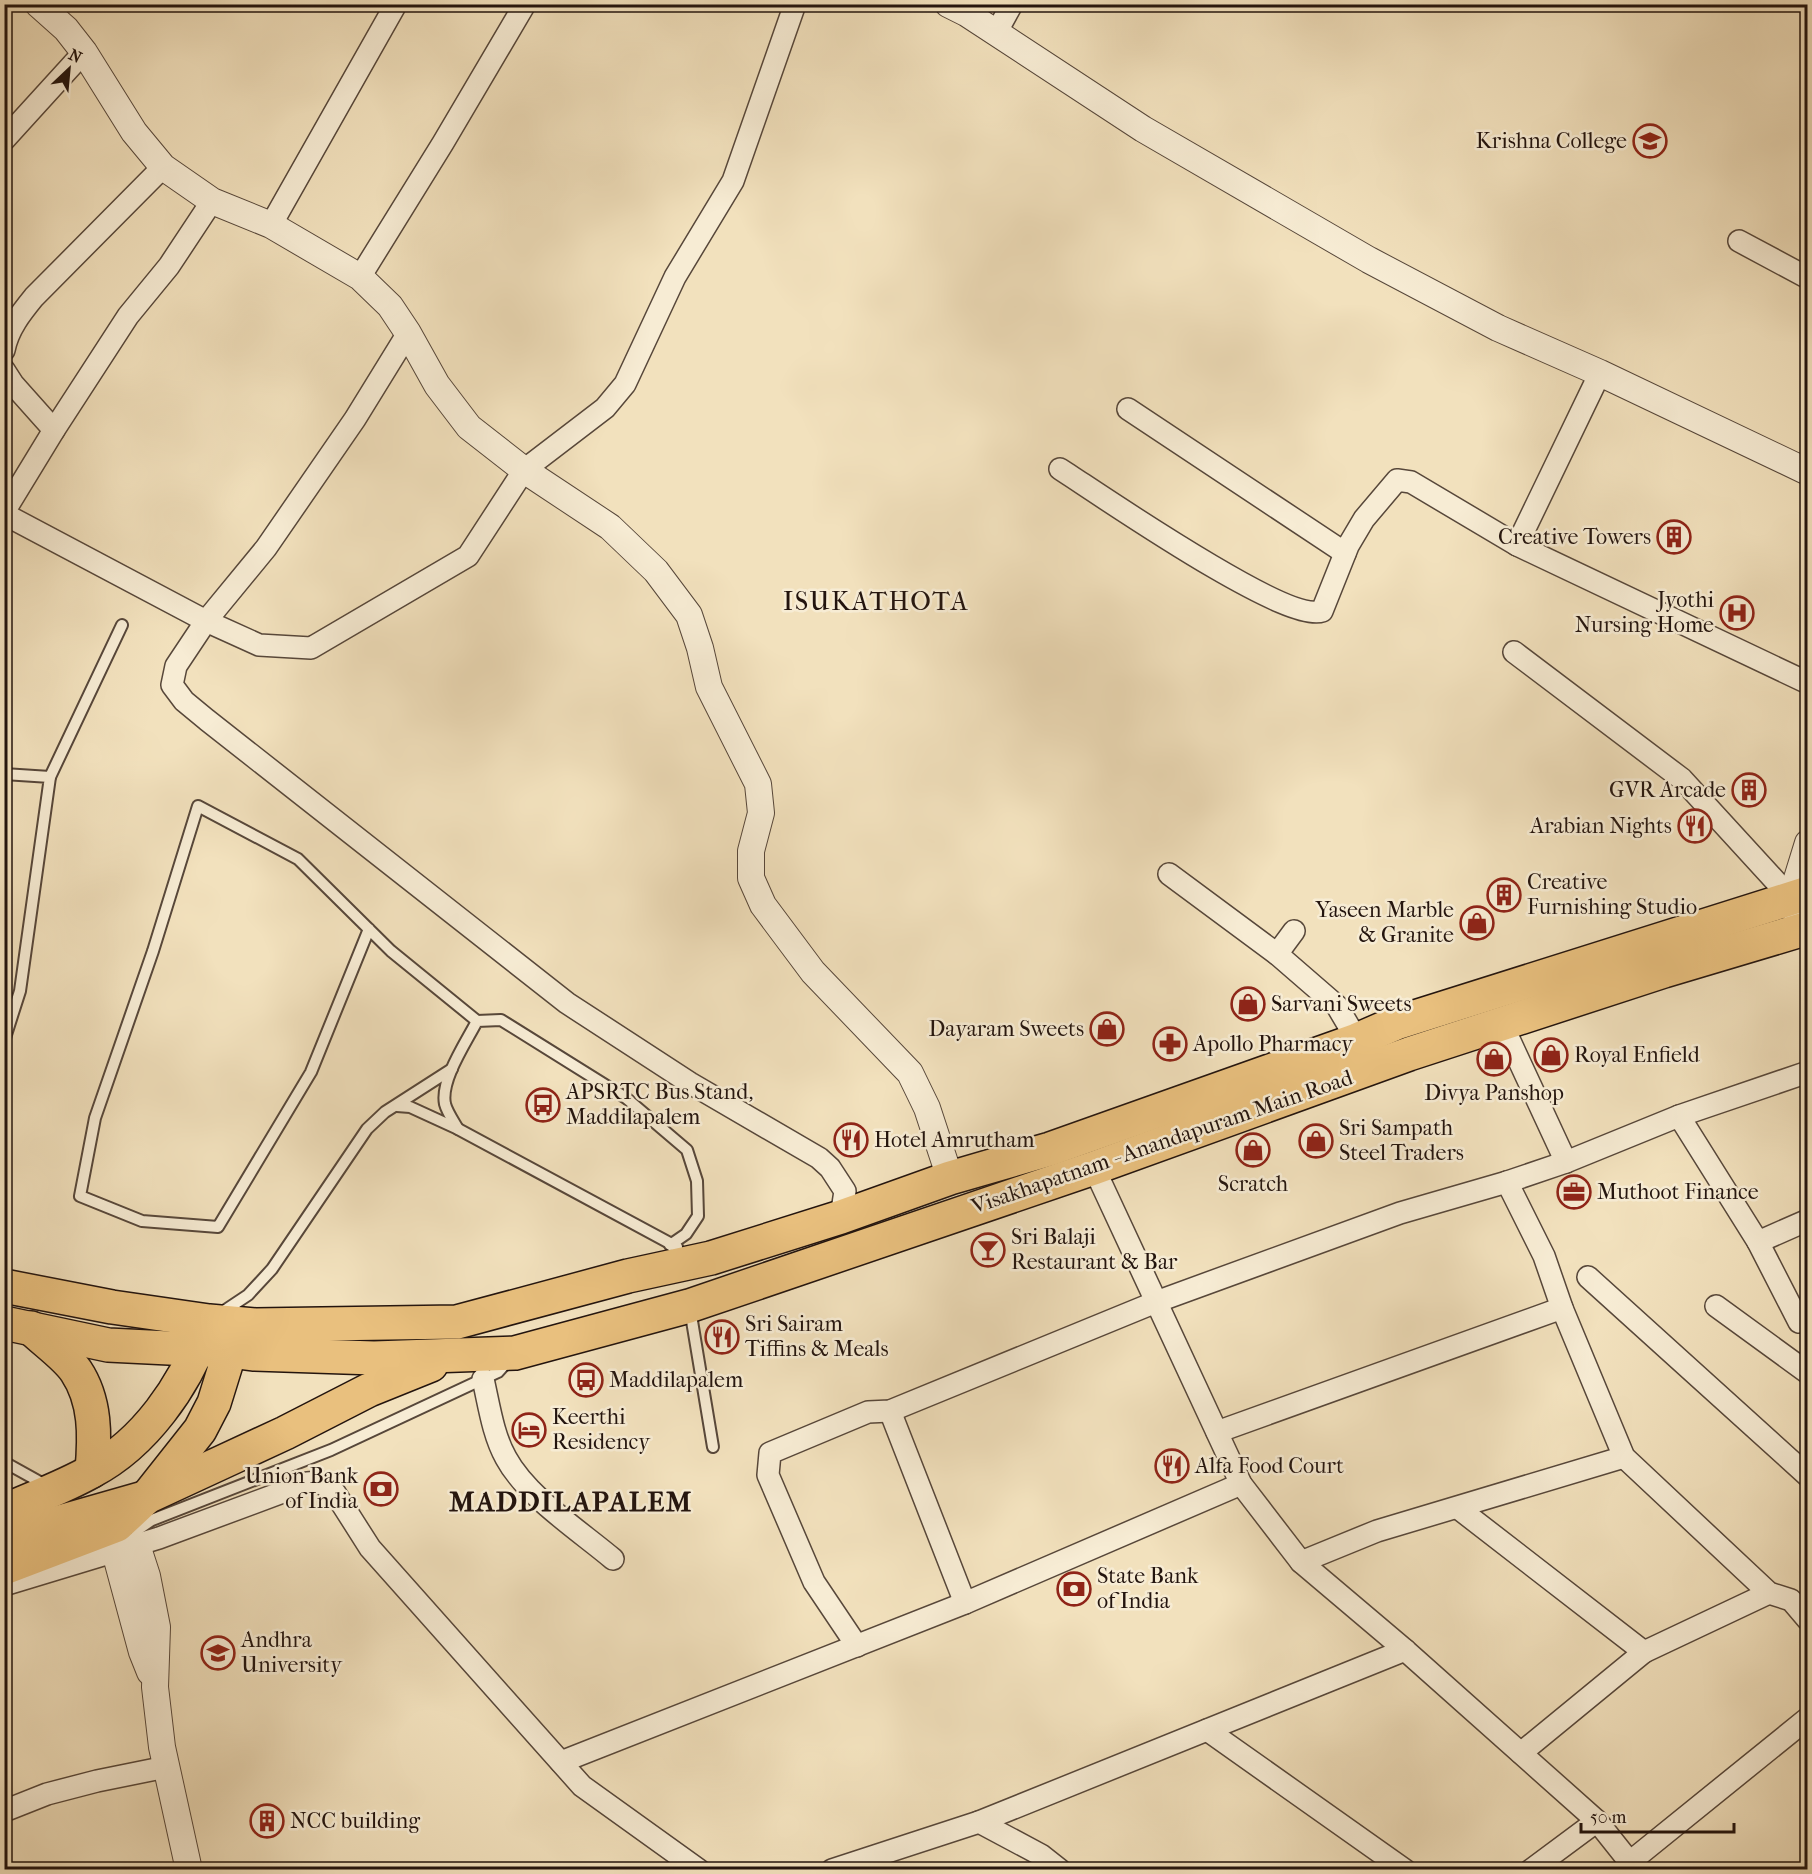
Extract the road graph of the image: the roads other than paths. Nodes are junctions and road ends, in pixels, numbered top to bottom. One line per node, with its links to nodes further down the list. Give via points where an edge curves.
1 (38, 4): 8 (street, via 66,28)
2 (396, 4): 12 (street)
3 (525, 4): 14 (street)
4 (795, 4): 23 (street, via 734,181 675,277 625,384 605,408)
5 (948, 4): 7 (street)
6 (1012, 4): 7 (street)
7 (996, 33): 19 (street, via 1143,129 1369,260 1497,328)
8 (84, 52): 9 (street); 10 (street, via 134,132)
9 (4, 140)
10 (163, 167): 11 (street); 17 (street, via 34,297 17,318)
11 (212, 201): 12 (street); 21 (street, via 170,266 128,316)
12 (271, 225): 14 (street)
13 (1739, 241): 15 (street)
14 (360, 277): 16 (street, via 390,306)
15 (1808, 278)
16 (408, 333): 23 (street, via 437,385 469,427); 28 (street, via 267,548)
17 (4, 350)
18 (4, 370): 21 (street)
19 (1600, 373): 24 (street); 26 (street)
20 (1128, 409): 27 (street)
21 (54, 430): 25 (street)
22 (1060, 469): 27 (street, via 1179,547 1285,605 1316,613 1322,610)
23 (524, 470): 28 (street, via 468,556 311,648 259,645); 52 (street, via 610,527 656,571 688,615 709,687 758,784 761,813 751,851 751,878 763,905 813,972 910,1073 927,1108)
24 (1808, 472)
25 (4, 513): 28 (street)
26 (1517, 545): 27 (street, via 1411,482 1397,480 1364,519); 31 (street)
27 (1345, 553)
28 (206, 621): 54 (street, via 173,675 172,685 184,701 567,1003 690,1083 819,1158 845,1191)
29 (122, 625): 33 (lane)
30 (1514, 652): 36 (street, via 1682,779)
31 (1808, 683)
32 (4, 774): 33 (lane)
33 (51, 777): 43 (lane, via 20,991)
34 (1808, 843): 36 (street)
35 (1169, 874): 40 (street)
36 (1799, 896): 38 (street); 44 (main road, Visakhapatnam - Anandapuram Main Road, via 1396,1023)
37 (369, 929): 37 (lane, via 298,859 198,806 95,1118 80,1196 142,1221 218,1227 311,1072); 41 (lane)
38 (1805, 929): 42 (main road, Visakhapatnam - Anandapuram Main Road)
39 (1294, 932): 40 (street)
40 (1277, 954): 44 (street, via 1337,1006)
41 (477, 1021): 45 (lane); 57 (lane, via 501,1020 626,1098 687,1150 697,1181 698,1216 686,1234)
42 (1502, 1024): 50 (street); 51 (main road, Visakhapatnam - Anandapuram Main Road)
43 (5, 1037)
44 (1357, 1040): 52 (main road, Visakhapatnam - Anandapuram Main Road, via 1050,1149)
45 (452, 1069): 47 (lane); 49 (lane, via 445,1104)
46 (1808, 1072): 48 (street)
47 (397, 1106): 49 (lane, via 410,1107); 67 (lane, via 367,1129 272,1269)
48 (1678, 1116): 50 (street); 56 (street)
49 (458, 1129): 57 (lane)
50 (1566, 1162): 53 (street)
51 (1094, 1168): 61 (street); 62 (main road, Visakhapatnam - Anandapuram Main Road)
52 (950, 1178): 54 (main road, Visakhapatnam - Anandapuram Main Road)
53 (1507, 1182): 61 (street, via 1400,1213); 64 (street, via 1544,1256)
54 (841, 1217): 58 (main road, Visakhapatnam - Anandapuram Main Road)
55 (1808, 1220): 56 (street)
56 (1758, 1242): 65 (street)
57 (670, 1245): 58 (lane)
58 (711, 1258): 67 (main road, Visakhapatnam - Anandapuram Main Road, via 457,1322)
59 (1588, 1277): 79 (street)
60 (4, 1286): 67 (main road)
61 (1156, 1302): 73 (street); 74 (street)
62 (689, 1306): 69 (main road, Visakhapatnam - Anandapuram Main Road); 75 (lane)
63 (1716, 1306): 68 (street)
64 (1562, 1308): 74 (street); 76 (street)
65 (1803, 1321): 68 (street)
66 (17, 1325): 67 (main road, via 108,1345); 78 (main road, via 75,1369 88,1392 93,1420)
67 (225, 1328): 70 (main road, Visakhapatnam - Anandapuram Main Road, via 253,1354); 78 (main road, via 131,1443); 82 (main road, via 214,1403 200,1430)
68 (1771, 1347): 71 (street)
69 (515, 1353): 70 (main road, Visakhapatnam - Anandapuram Main Road); 72 (lane, via 498,1372)
70 (449, 1357): 82 (main road, via 369,1390)
71 (1808, 1373)
72 (483, 1379): 86 (lane, via 363,1436 152,1520); 87 (street, via 496,1434 507,1459 533,1493)
73 (890, 1411): 92 (street); 94 (street, via 868,1412 770,1453 768,1475 814,1582)
74 (1217, 1432): 80 (street)
75 (713, 1447)
76 (1624, 1458): 83 (street); 91 (street)
77 (5, 1462): 81 (lane)
78 (92, 1471): 81 (main road)
79 (1808, 1476)
80 (1241, 1484): 88 (street); 92 (street)
81 (52, 1489): 84 (main road)
82 (147, 1497): 85 (main road); 86 (lane); 89 (main road, via 117,1525)
83 (1458, 1508): 88 (street, via 1377,1531); 96 (street)
84 (4, 1511)
85 (4, 1541)
86 (129, 1543): 90 (street); 100 (street, via 307,1482 320,1482 335,1493 370,1548); 101 (street, via 147,1576 157,1627 155,1687)
87 (613, 1559)
88 (1301, 1562): 95 (street)
89 (4, 1568)
90 (4, 1585)
91 (1769, 1593): 93 (street, via 1791,1600); 96 (street)
92 (965, 1604): 94 (street)
93 (1808, 1620)
94 (857, 1646): 100 (street)
95 (1405, 1650): 98 (street); 99 (street)
96 (1644, 1652): 99 (street)
97 (1808, 1718): 105 (street)
98 (1207, 1730): 104 (street); 110 (street)
99 (1521, 1753): 103 (street)
100 (561, 1762): 107 (street, via 582,1786)
101 (166, 1767): 102 (street, via 47,1794); 106 (street)
102 (4, 1811)
103 (1597, 1821): 105 (street); 111 (street)
104 (979, 1822): 108 (street); 109 (street)
105 (1633, 1866)
106 (189, 1869)
107 (699, 1869)
108 (832, 1869)
109 (1060, 1869)
110 (1405, 1869)
111 (1531, 1869)

